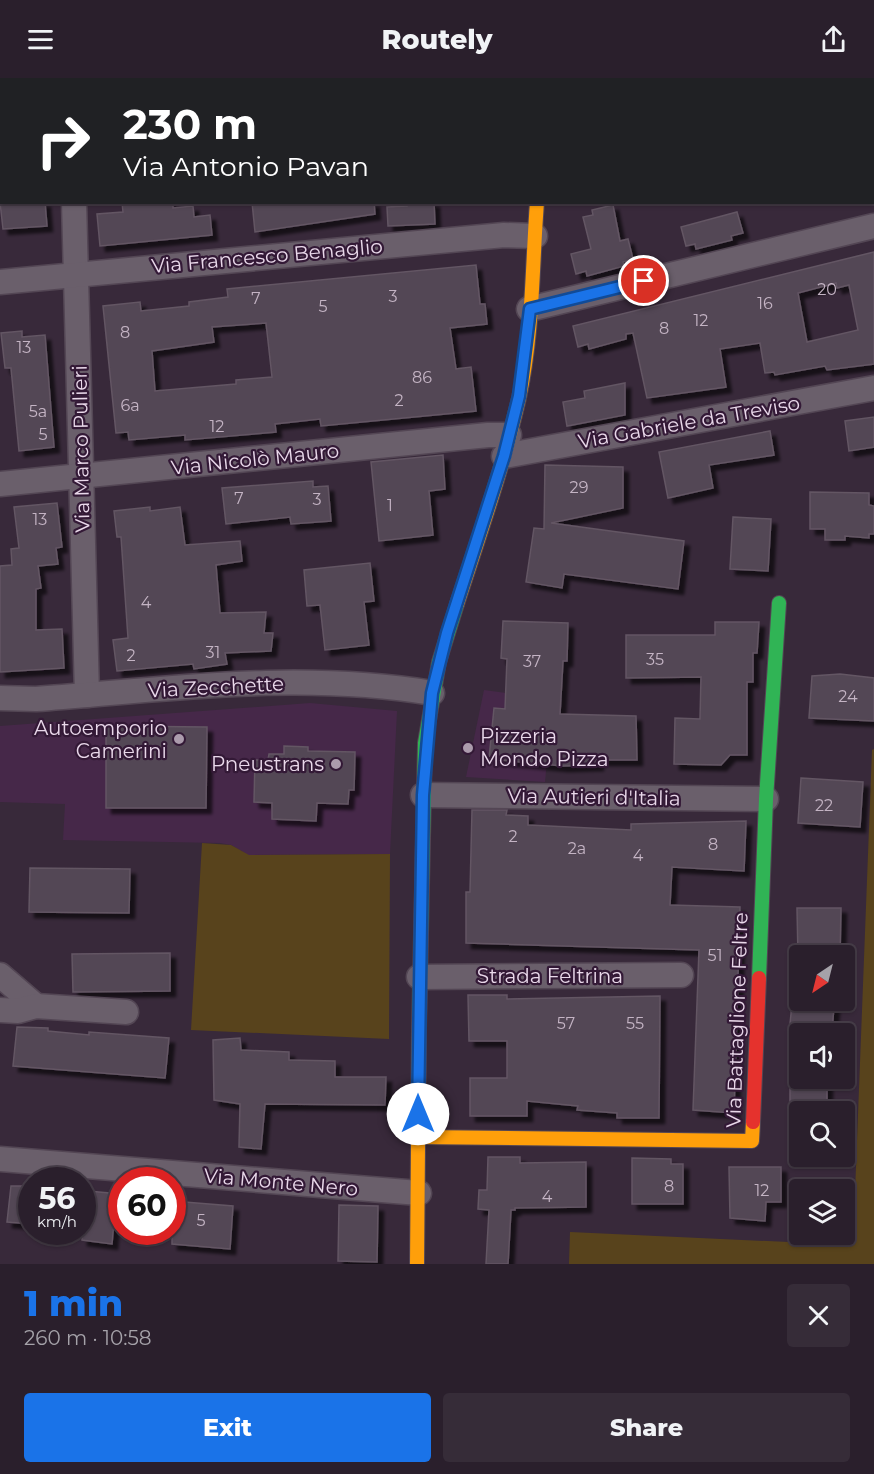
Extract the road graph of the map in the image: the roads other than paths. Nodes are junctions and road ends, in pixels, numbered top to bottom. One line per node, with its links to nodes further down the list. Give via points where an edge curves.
1 (74, 204): 5 (street, Via Marco Pulieri)
2 (537, 204): 4 (main road)
3 (874, 226): 7 (street)
4 (535, 236): 5 (street, Via Francesco Benaglio, via 504,235); 7 (main road)
5 (76, 274): 6 (street, Via Francesco Benaglio); 10 (street, Via Marco Pulieri)
6 (0, 282)
7 (530, 309): 9 (main road, via 524,366)
8 (874, 388): 9 (street, Via Gabriele da Treviso)
9 (507, 446): 10 (street, Via Nicolò Mauro, via 488,435); 13 (main road, via 447,633)
10 (82, 477): 11 (street, Via Nicolò Mauro); 14 (street, Via Marco Pulieri)
11 (0, 484)
12 (779, 603): 17 (main road, Via Battaglione Feltre)
13 (432, 693): 14 (street, Via Zecchette, via 287,682); 16 (main road)
14 (87, 695): 15 (street, Via Zecchette)
15 (0, 698)
16 (423, 795): 17 (street, Via Autieri d'Italia); 20 (main road)
17 (766, 799): 24 (main road, Via Battaglione Feltre, via 752,1141)
18 (0, 975): 21 (street)
19 (681, 975): 20 (street, Strada Feltrina)
20 (419, 977): 24 (main road)
21 (36, 1006): 22 (street); 23 (street)
22 (0, 1010)
23 (126, 1012)
24 (418, 1137): 26 (main road)
25 (0, 1159): 26 (street, Via Monte Nero)
26 (418, 1193): 27 (main road)
27 (417, 1264)

